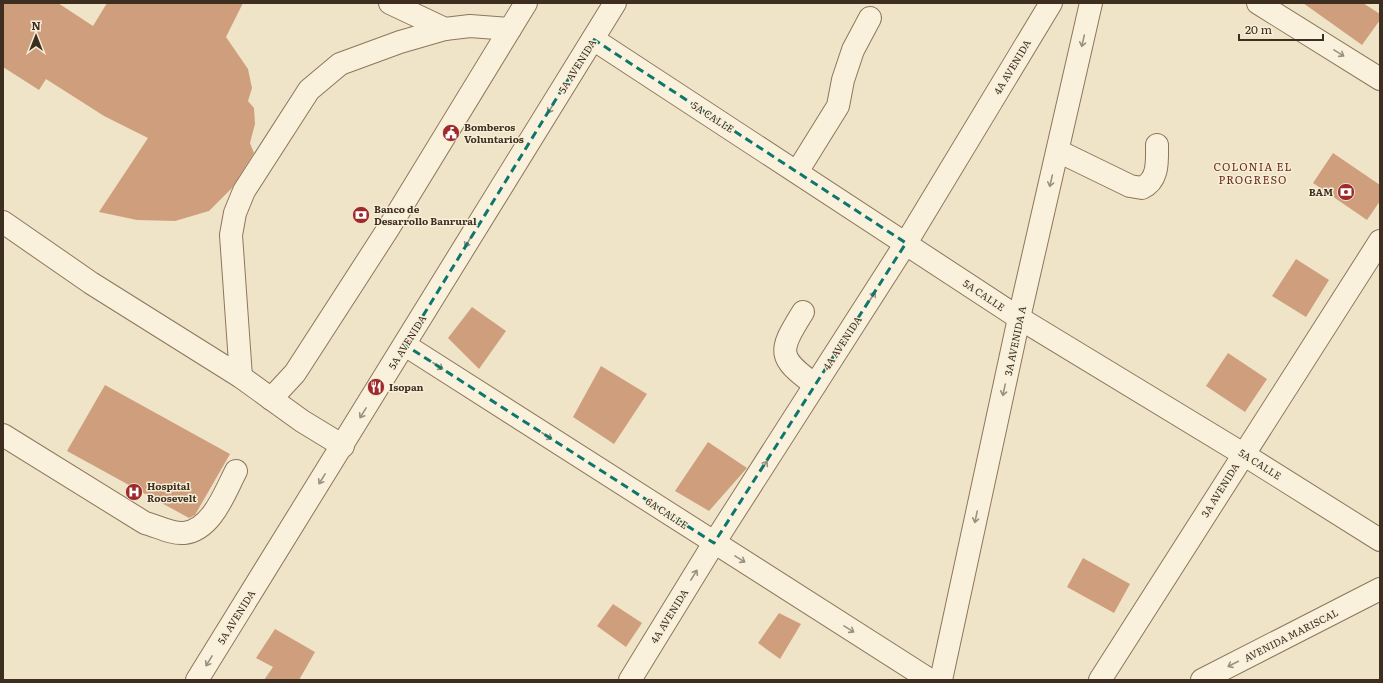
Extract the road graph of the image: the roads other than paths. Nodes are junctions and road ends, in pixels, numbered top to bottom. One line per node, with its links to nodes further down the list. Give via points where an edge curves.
1 (390, 3): 8 (street)
2 (526, 3): 9 (street)
3 (615, 3): 10 (street, 5A AVENIDA)
4 (1051, 3): 17 (street, 4A AVENIDA)
5 (1092, 3): 13 (street, 3A AVENIDA A, one-way to 13)
6 (1258, 3): 11 (street, one-way to 11)
7 (870, 18): 14 (street, via 853,50 838,106)
8 (445, 29): 9 (street, via 470,26); 21 (street, via 340,64 309,90 244,191 235,212 231,235)
9 (510, 29): 23 (street, via 388,229 295,373)
10 (593, 39): 14 (street, 5A CALLE); 20 (street, 5A AVENIDA, one-way to 20)
11 (1380, 79)
12 (1158, 145): 13 (street, via 1156,170 1152,181 1142,188 1130,186)
13 (1058, 151): 19 (street, 3A AVENIDA A, one-way to 19)
14 (797, 172): 17 (street, 5A CALLE)
15 (3, 222): 21 (street, via 91,283)
16 (1380, 241): 26 (street, 3A AVENIDA)
17 (906, 243): 19 (street, 5A CALLE); 22 (street, 4A AVENIDA, one-way to 17)
18 (803, 312): 22 (street, via 790,332 784,348 788,362)
19 (1019, 318): 26 (street, 5A CALLE); 34 (street, 3A AVENIDA A, one-way to 34)
20 (405, 346): 25 (street, 5A AVENIDA, one-way to 25); 29 (street, 6A CALLE, one-way to 29)
21 (240, 377): 23 (street)
22 (815, 385): 29 (street, 4A AVENIDA, one-way to 22)
23 (271, 399): 25 (street)
24 (3, 435): 27 (street, via 145,523 170,531 184,533 198,529 210,518)
25 (343, 446): 31 (street, 5A AVENIDA, one-way to 31)
26 (1243, 454): 28 (street, 5A CALLE); 35 (street, 3A AVENIDA)
27 (236, 470)
28 (1380, 540)
29 (714, 543): 32 (street, 4A AVENIDA, one-way to 29); 33 (street, 6A CALLE, one-way to 33)
30 (1380, 589): 36 (street, AVENIDA MARISCAL, one-way to 36)
31 (197, 680)
32 (630, 680)
33 (930, 680)
34 (941, 680)
35 (1100, 680)
36 (1202, 680)

